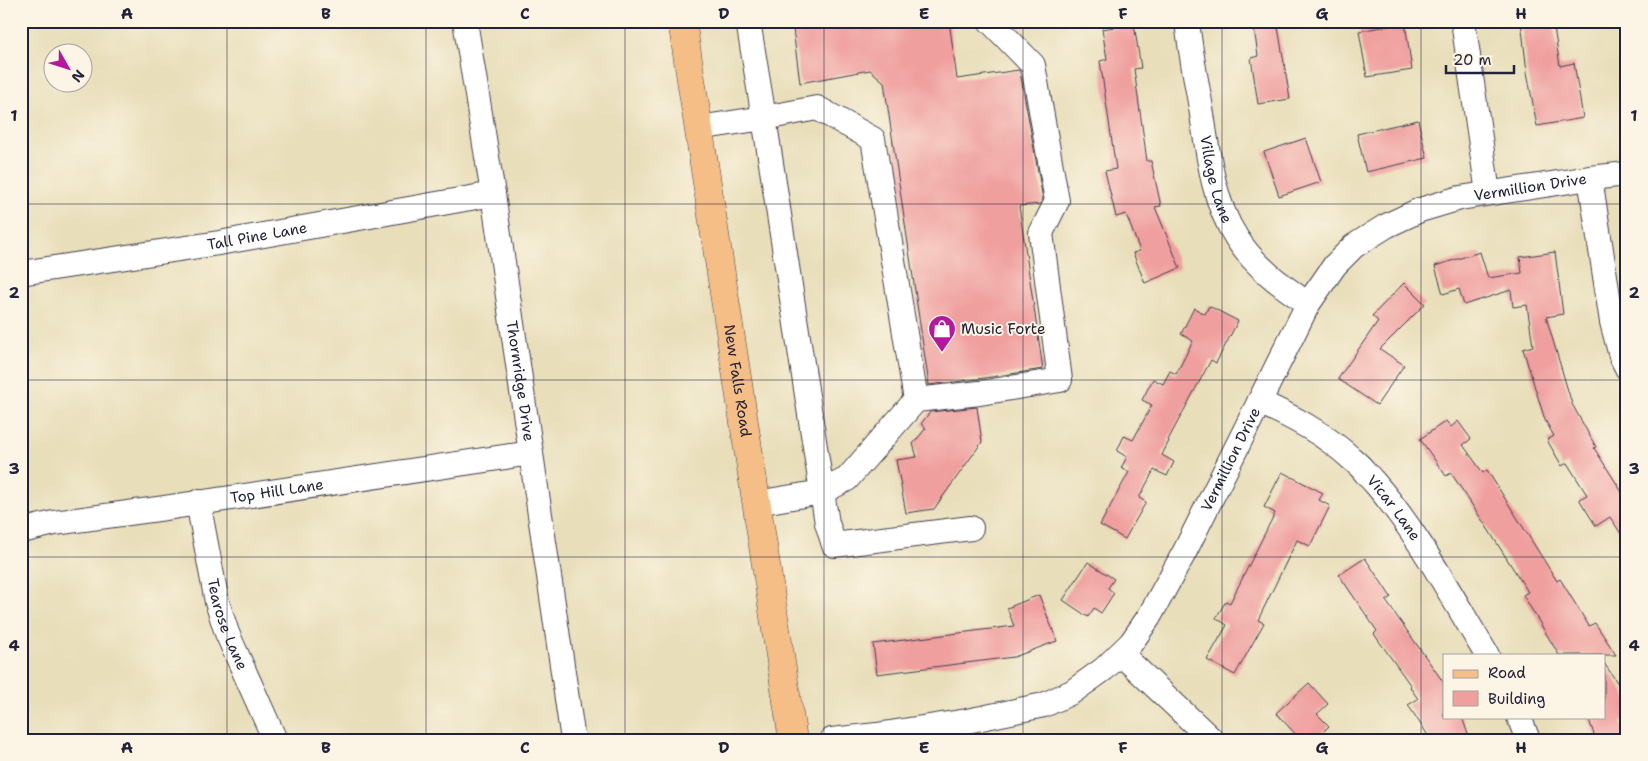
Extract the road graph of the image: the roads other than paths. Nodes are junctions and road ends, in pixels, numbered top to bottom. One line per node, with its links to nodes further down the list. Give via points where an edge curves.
1 (465, 21): 12 (street, Thornridge Drive)
2 (682, 21): 8 (main road, New Falls Road)
3 (748, 21): 7 (street)
4 (990, 21): 16 (street, via 1033,65 1057,201 1041,233 1060,380)
5 (1187, 21): 14 (street, Village Lane, via 1216,189 1225,218 1254,260 1277,282)
6 (1463, 21): 11 (street)
7 (764, 118): 8 (street); 16 (street, via 818,108 873,139); 19 (street)
8 (698, 128): 21 (main road, New Falls Road)
9 (1627, 174): 10 (street, Vermillion Drive)
10 (1590, 178): 11 (street, Vermillion Drive); 15 (street, via 1612,322)
11 (1488, 193): 14 (street, Vermillion Drive, via 1420,210 1386,226 1354,246 1335,265)
12 (493, 194): 13 (street, Tall Pine Lane, via 220,243); 18 (street, Thornridge Drive)
13 (21, 273)
14 (1308, 304): 17 (street, Vermillion Drive)
15 (1627, 368)
16 (916, 400): 19 (street, via 847,479)
17 (1259, 402): 24 (street, Vermillion Drive, via 1149,617); 25 (street, Vicar Lane, via 1319,433 1360,466 1420,544)
18 (531, 452): 20 (street, Top Hill Lane); 28 (street, Thornridge Drive)
19 (822, 492): 21 (street); 22 (street, via 834,545)
20 (198, 502): 23 (street, Top Hill Lane, via 54,523); 27 (street, Tearose Lane, via 216,602)
21 (757, 503): 29 (main road, New Falls Road)
22 (971, 528)
23 (21, 532)
24 (1121, 654): 30 (street, Vermillion Drive, via 1072,692 1044,705 967,721); 31 (street)
25 (1486, 654)
26 (1519, 718): 32 (street)
27 (275, 740)
28 (574, 740)
29 (793, 740)
30 (832, 740)
31 (1212, 740)
32 (1528, 740)

